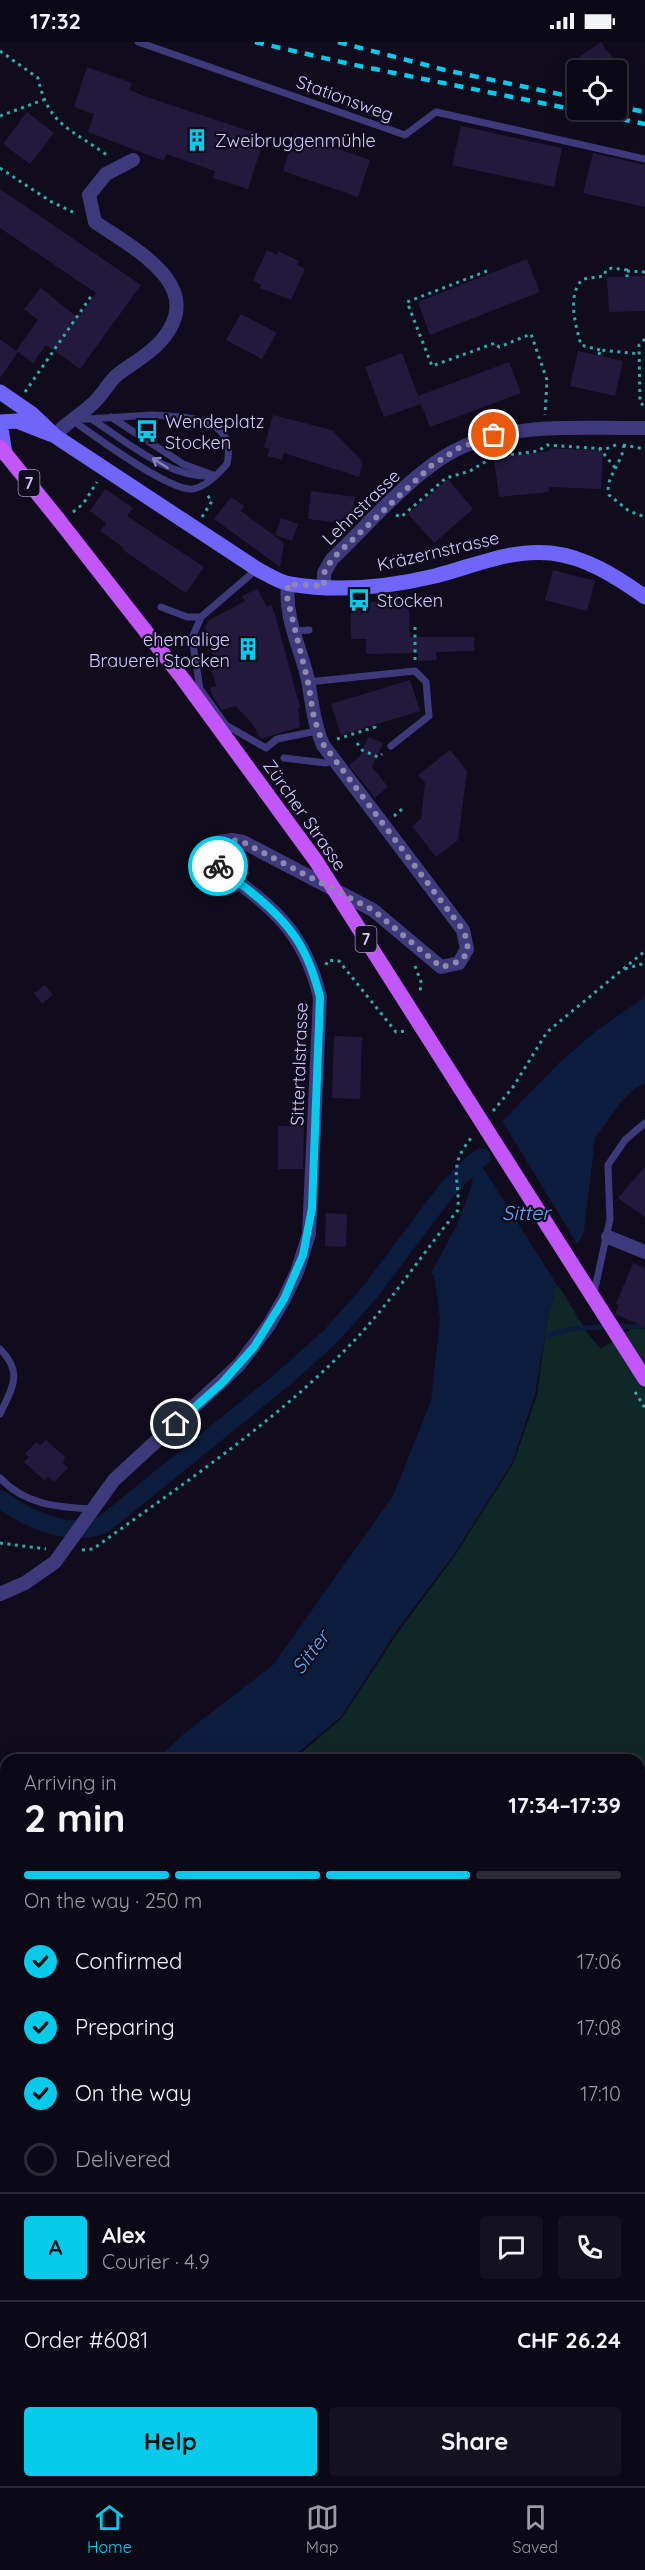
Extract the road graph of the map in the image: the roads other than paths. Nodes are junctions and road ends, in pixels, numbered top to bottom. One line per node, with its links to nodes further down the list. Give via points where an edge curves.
1 (138, 42): 2 (lane, Stationsweg, via 405,135 436,112)
2 (645, 159)
3 (126, 162): 7 (street, via 106,174 89,195 95,222 158,266 173,289 176,312 159,343 113,379 92,405)
4 (0, 392): 10 (street, Kräzernstrasse)
5 (110, 416): 6 (lane); 12 (lane, via 183,464); 12 (lane, via 187,417 209,423 223,435 229,449 227,464)
6 (90, 418): 7 (lane); 12 (lane, one-way to 6, via 191,476 172,470)
7 (72, 420): 10 (street); 12 (lane, via 178,487 200,487)
8 (0, 422): 10 (street, Kräzernstrasse, via 17,421); 11 (street)
9 (645, 428): 15 (street, Lehnstrasse, via 535,429 494,435 459,448 422,474 332,559 324,573)
10 (56, 436): 13 (street, Kräzernstrasse)
11 (3, 450): 31 (main road, Zürcher Strasse / 7, bridge, via 65,516 316,861)
12 (215, 476)
13 (257, 569): 14 (street, Kräzernstrasse); 18 (lane)
14 (288, 584): 15 (street, Kräzernstrasse); 20 (street, Sittertalstrasse)
15 (324, 586): 16 (street, Kräzernstrasse, via 391,584 514,554 543,553 586,562)
16 (645, 597)
17 (161, 607): 18 (lane)
18 (201, 617): 22 (lane, via 192,638 200,689 226,725 266,748 277,739)
19 (309, 630): 20 (lane)
20 (294, 631): 21 (street, Sittertalstrasse)
21 (308, 682): 22 (street, Sittertalstrasse); 23 (lane, via 415,671 426,682 429,716)
22 (317, 731): 25 (street, Sittertalstrasse)
23 (391, 746)
24 (284, 758): 25 (lane, via 326,763)
25 (333, 760): 34 (street, Sittertalstrasse, via 463,930 467,949 459,963 441,967 373,910 243,842 224,840 213,849 219,868 284,921 303,947 314,972 320,997 309,1234 297,1272 254,1347 222,1383 114,1480)
26 (645, 1123): 27 (lane, via 625,1140 608,1165)
27 (608, 1238): 28 (street); 29 (lane, via 593,1285)
28 (645, 1252)
29 (595, 1316)
30 (0, 1349): 32 (lane, via 14,1369 14,1383)
31 (639, 1385)
32 (0, 1414)
33 (0, 1478): 34 (lane, via 19,1495 36,1503)
34 (89, 1513): 35 (street, Sittertalstrasse, via 72,1547 41,1573)
35 (0, 1594)

